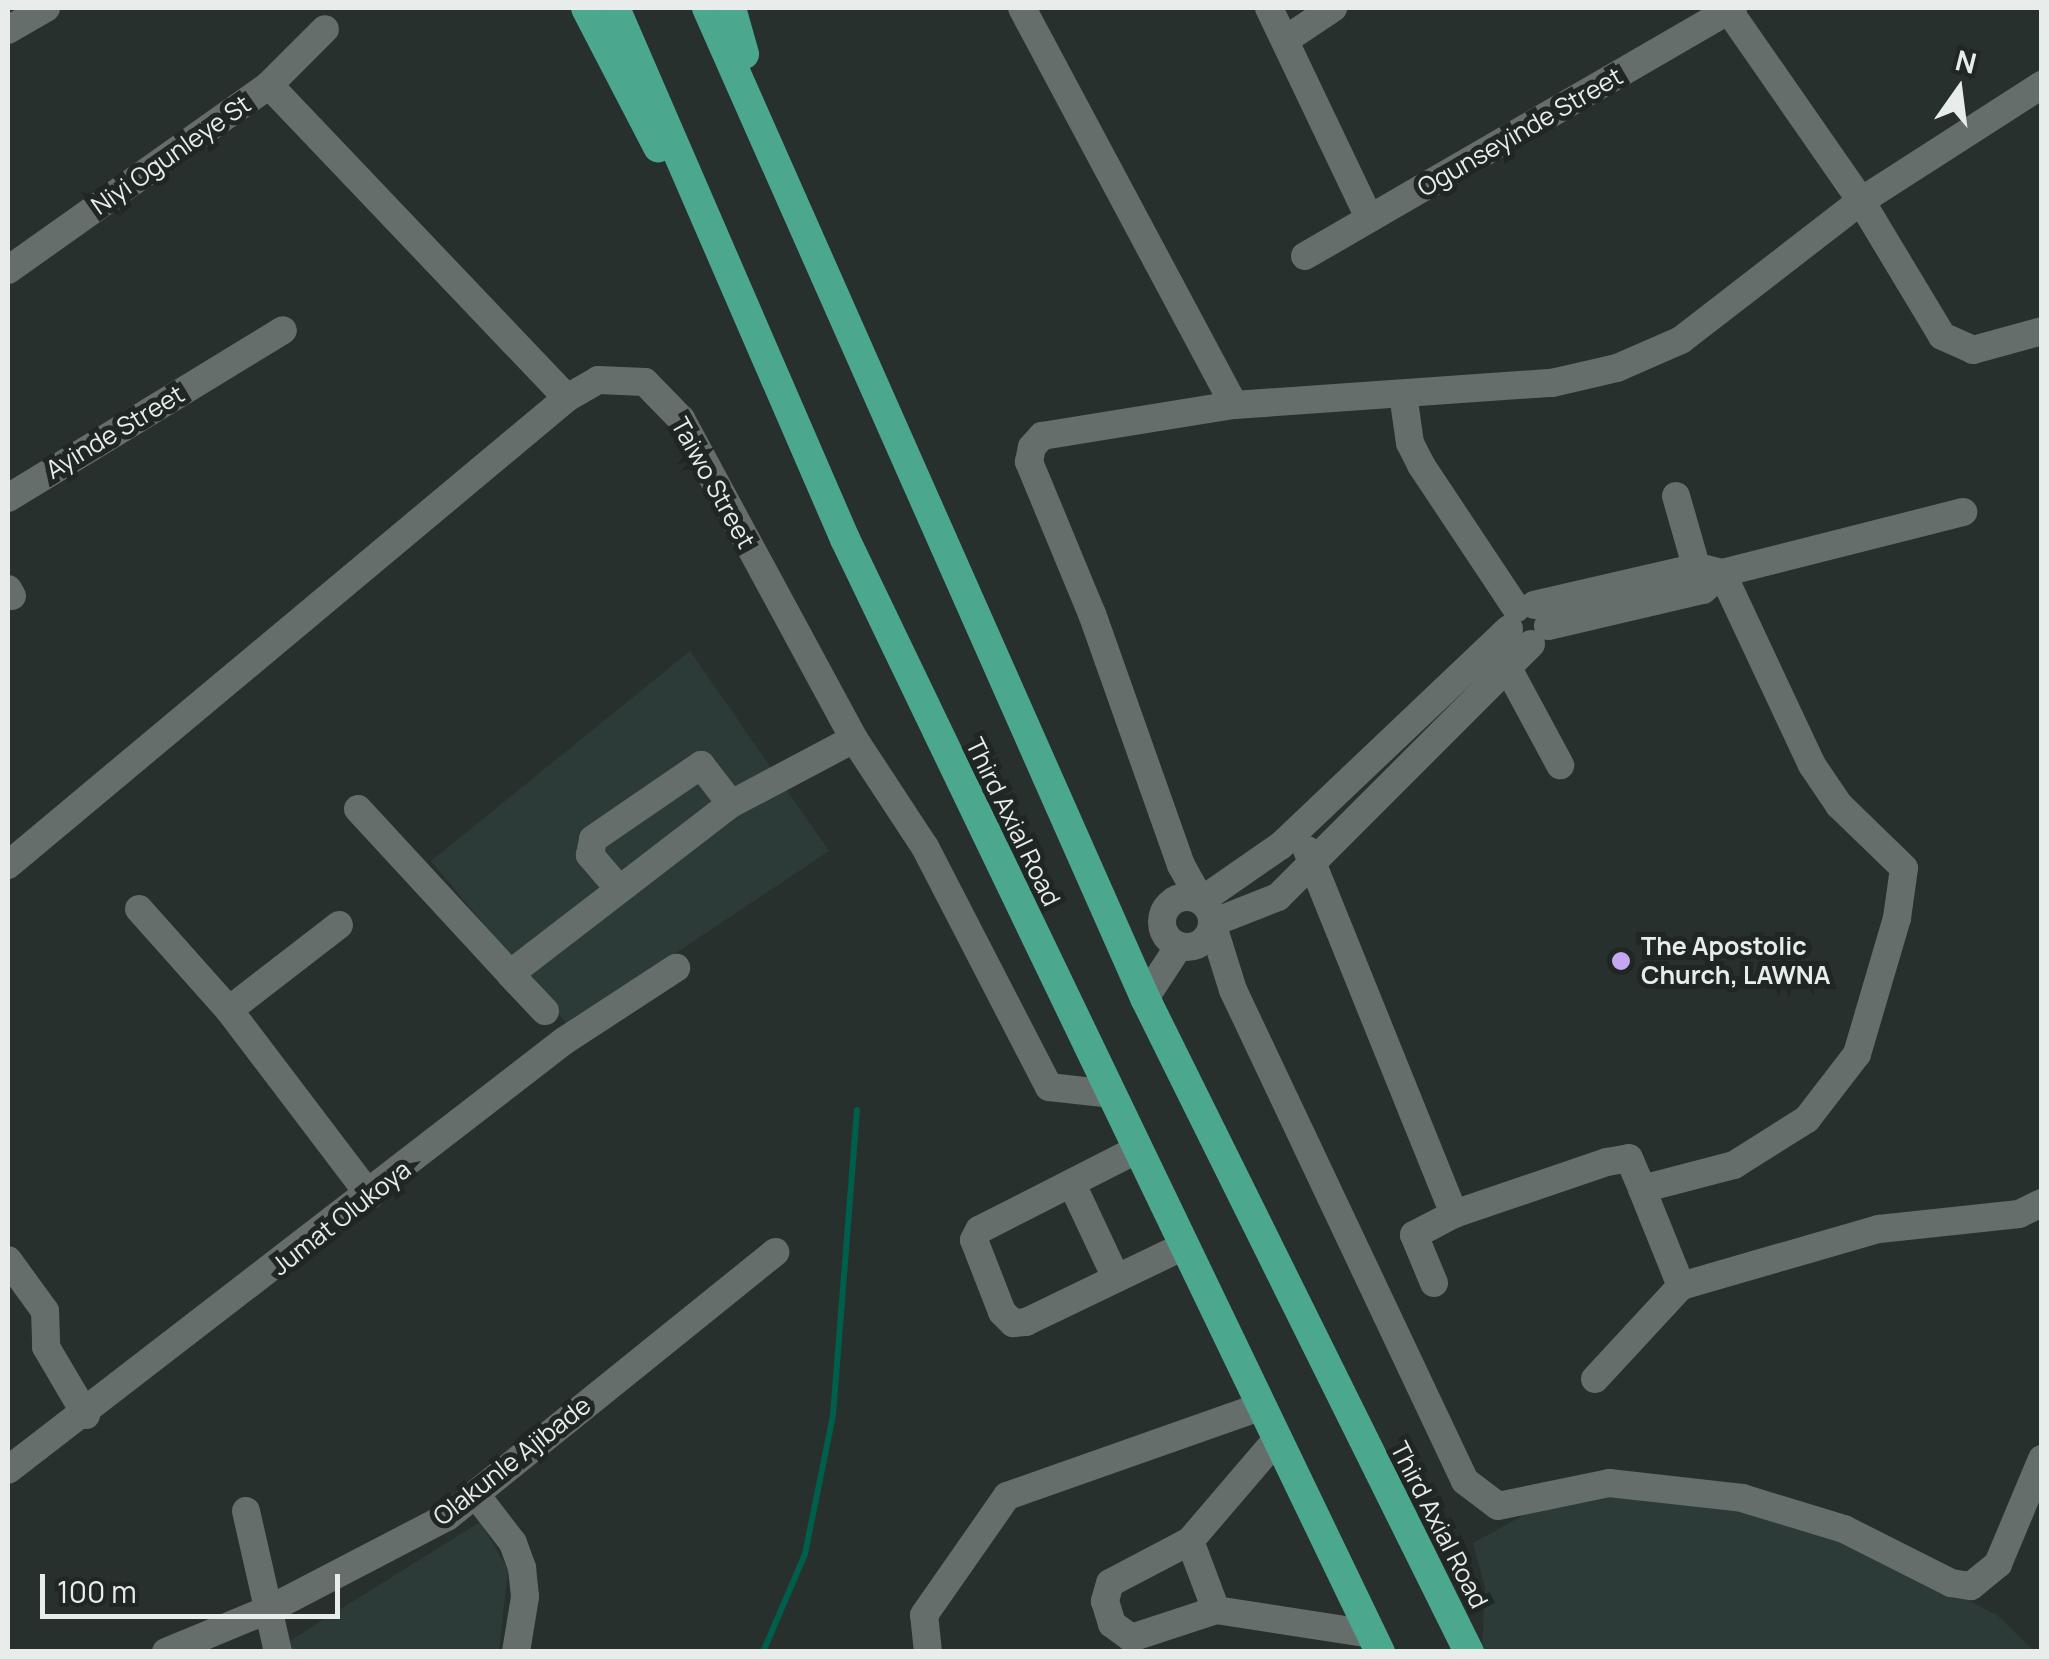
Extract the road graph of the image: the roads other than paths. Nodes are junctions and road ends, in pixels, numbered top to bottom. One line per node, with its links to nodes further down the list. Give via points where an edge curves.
1 (46, 8): 12 (street)
2 (573, 8): 14 (highway)
3 (586, 8): 14 (highway)
4 (615, 8): 21 (highway, Third Axial Road)
5 (707, 8): 17 (highway, Third Axial Road)
6 (731, 8): 17 (highway)
7 (1022, 8): 27 (street)
8 (1268, 8): 13 (street)
9 (1333, 8): 13 (street)
10 (1730, 8): 18 (street); 19 (street, Ogunseyinde Street)
11 (324, 29): 16 (street, Niyi Ogunleye St)
12 (8, 30)
13 (1285, 40): 19 (street)
14 (621, 84): 21 (highway)
15 (2042, 85): 18 (street)
16 (269, 86): 22 (street, Niyi Ogunleye St); 26 (street)
17 (770, 149): 46 (highway, Third Axial Road)
18 (1861, 201): 24 (street, via 1950,345 1974,350); 25 (street, via 1680,340 1652,354 1552,382)
19 (1369, 218): 20 (street, Ogunseyinde Street)
20 (1306, 256)
21 (728, 264): 53 (highway, Third Axial Road, via 846,539)
22 (8, 270)
23 (283, 330): 29 (street, Ayinde Street)
24 (2042, 332)
25 (1402, 394): 27 (street); 32 (street, via 1420,465)
26 (567, 398): 34 (street, Taiwo Street, via 598,380 622,378 645,382 664,399); 40 (street, Taiwo Street)
27 (1234, 405): 42 (street, via 1042,436 1028,462 1092,614)
28 (1676, 496): 31 (street)
29 (8, 498)
30 (1963, 512): 31 (street)
31 (1708, 577): 32 (street); 56 (street, via 1812,765 1840,805 1904,868 1904,891 1857,1054 1807,1119 1734,1164)
32 (1528, 622): 33 (street); 38 (street)
33 (1510, 672): 35 (street); 39 (street)
34 (854, 739): 36 (street); 53 (street, Taiwo Street, via 925,847 1049,1087)
35 (1560, 765)
36 (731, 804): 41 (street); 41 (street, via 701,765 593,839 590,855)
37 (358, 809): 48 (street)
38 (1297, 830): 39 (street); 42 (street)
39 (1314, 862): 42 (street, via 1278,897); 59 (street)
40 (8, 865)
41 (618, 889): 48 (street)
42 (1196, 908): 45 (street); 45 (street, via 1204,940); 49 (street)
43 (139, 909): 51 (street)
44 (338, 925): 51 (street)
45 (1178, 939): 46 (street); 49 (street); 50 (street)
46 (1118, 940): 50 (highway, Third Axial Road)
47 (676, 968): 57 (street, Jumat Olukoya, via 564,1041)
48 (510, 974): 52 (street)
49 (1234, 990): 70 (street, via 1465,1480 1488,1502 1509,1507 1609,1483 1704,1491 1808,1516 1950,1583 1971,1586 1998,1564)
50 (1144, 998): 82 (highway, Third Axial Road)
51 (230, 1010): 57 (street)
52 (544, 1011)
53 (1111, 1094): 54 (highway, Third Axial Road)
54 (1138, 1150): 55 (street); 60 (highway, Third Axial Road)
55 (1072, 1184): 63 (street); 63 (street, via 979,1230 974,1240 1002,1312 1013,1323 1026,1322)
56 (1642, 1189): 59 (street, via 1629,1158); 65 (street)
57 (370, 1196): 68 (street, Jumat Olukoya)
58 (2042, 1203): 65 (street, via 2019,1214 1879,1229)
59 (1454, 1214): 64 (street, via 1414,1235)
60 (1184, 1246): 63 (street); 67 (highway, Third Axial Road)
61 (776, 1252): 72 (street, Olakunle Ajibade)
62 (8, 1260): 68 (street, via 45,1311 46,1347)
63 (1116, 1278)
64 (1434, 1283)
65 (1681, 1286): 66 (street)
66 (1595, 1379)
67 (1262, 1406): 69 (highway, Third Axial Road); 81 (street, via 1007,1496 924,1615)
68 (86, 1415): 71 (street, Jumat Olukoya)
69 (1277, 1439): 74 (street); 77 (highway, Third Axial Road)
70 (2042, 1459)
71 (8, 1470)
72 (477, 1496): 75 (street, Olakunle Ajibade); 80 (street, via 513,1544 522,1568)
73 (246, 1511): 75 (street)
74 (1190, 1540): 76 (street); 76 (street, via 1110,1583 1105,1601 1112,1624 1131,1638)
75 (270, 1609): 78 (street, Olakunle Ajibade); 79 (street)
76 (1216, 1610): 77 (street)
77 (1376, 1643)
78 (166, 1652)
79 (278, 1652)
80 (516, 1652)
81 (928, 1652)
82 (1469, 1652)

